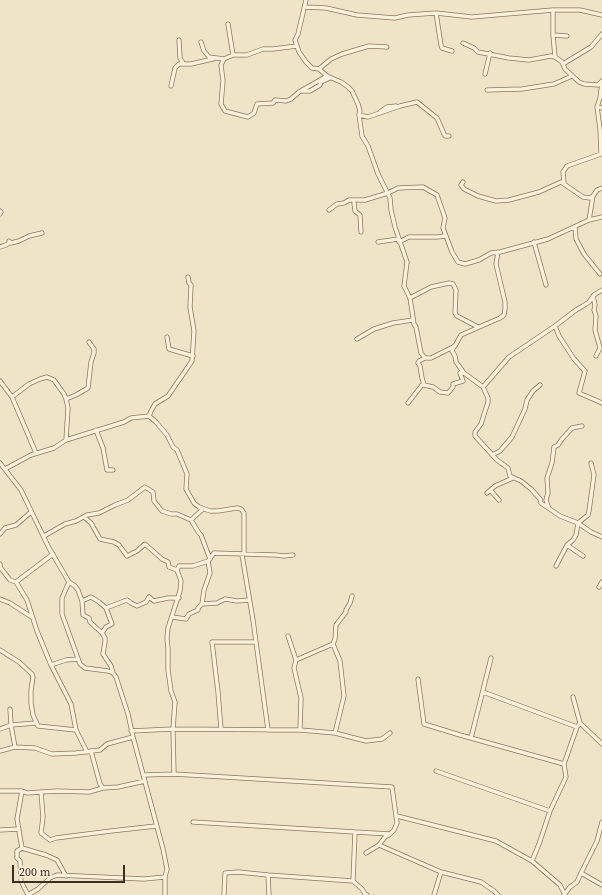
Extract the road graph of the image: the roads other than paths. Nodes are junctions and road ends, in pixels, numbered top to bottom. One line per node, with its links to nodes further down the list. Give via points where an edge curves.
1 (306, 0): 2 (street)
2 (305, 7): 4 (street, via 395,18); 13 (street, via 295,40)
3 (553, 10): 4 (street, via 472,17); 5 (street, via 580,10); 8 (street)
4 (436, 13): 15 (street, via 442,48)
5 (602, 15)
6 (228, 24): 17 (street)
7 (602, 34): 22 (street, via 591,48)
8 (553, 35): 9 (street); 18 (street)
9 (567, 36)
10 (179, 40): 21 (street, via 180,58)
11 (201, 42): 19 (street, via 206,54)
12 (463, 43): 16 (street, via 478,52)
13 (297, 46): 17 (street); 23 (street, via 306,62 312,68)
14 (387, 47): 23 (street, via 370,46 342,54)
15 (452, 51)
16 (490, 53): 18 (street, via 529,60); 24 (street)
17 (233, 55): 20 (street)
18 (555, 57): 22 (street)
19 (214, 59): 20 (street); 21 (street)
20 (224, 59): 26 (street, via 221,65 221,104 225,111 248,117 254,113 256,104 273,103 275,100 287,101)
21 (184, 64): 28 (street, via 179,64 175,68)
22 (563, 64): 25 (street)
23 (319, 69): 26 (street)
24 (485, 74)
25 (572, 76): 27 (street, via 584,84 598,85); 29 (street, via 554,84 522,89)
26 (329, 77): 32 (street, via 352,91 360,111)
27 (602, 81): 30 (street)
28 (170, 86)
29 (487, 90)
30 (597, 107): 31 (street); 34 (street)
31 (602, 108)
32 (358, 115): 33 (street, via 365,118 379,113 383,108 417,102 437,118 445,136); 38 (street, via 362,136)
33 (449, 136)
34 (601, 141): 36 (street, via 601,154 567,166 563,172)
35 (462, 182): 36 (street, via 464,189 496,201 509,200)
36 (564, 183): 39 (street, via 583,197)
37 (602, 188): 39 (street)
38 (388, 193): 40 (street); 47 (street, via 398,188 423,187 432,191 437,195 444,212 443,228); 48 (street)
39 (593, 196): 43 (street)
40 (358, 202): 41 (street, via 352,200 339,203); 45 (street, via 355,211 360,215)
41 (330, 210)
42 (602, 217): 43 (street)
43 (589, 220): 44 (street)
44 (575, 227): 50 (street); 53 (street, via 576,239)
45 (362, 232)
46 (42, 233): 51 (street, via 11,243 8,241 9,243)
47 (446, 236): 48 (street); 52 (street, via 456,260 461,264)
48 (399, 241): 49 (street); 58 (street, via 407,262 404,286)
49 (378, 242)
50 (534, 242): 52 (street); 55 (street)
51 (0, 247)
52 (498, 252): 61 (street, via 496,264 505,313 500,318)
53 (600, 274)
54 (188, 277): 66 (street, via 194,331)
55 (546, 285)
56 (602, 290): 57 (street)
57 (593, 296): 60 (street, via 589,302); 67 (street, via 595,330 600,348)
58 (410, 298): 59 (street); 61 (street, via 432,287 453,284 456,290 455,313)
59 (413, 320): 63 (street, via 393,323); 68 (street, via 421,353)
60 (554, 326): 73 (street, via 509,357); 77 (street, via 574,359 585,371 579,393)
61 (478, 327): 65 (street, via 461,335)
62 (167, 338): 66 (street, via 169,349)
63 (357, 339)
64 (90, 342): 75 (street, via 94,353 88,388)
65 (454, 346): 68 (street, via 431,358); 69 (street, via 452,352)
66 (193, 356): 78 (street, via 168,396 154,404)
67 (596, 356)
68 (425, 358): 71 (street, via 418,363)
69 (464, 373): 71 (street, via 460,373 463,381 453,384 448,393); 73 (street)
70 (0, 381): 74 (street)
71 (424, 385): 76 (street)
72 (540, 385): 83 (street, via 527,400 512,437 500,451)
73 (483, 387): 83 (street, via 488,402 475,436)
74 (12, 396): 75 (street, via 29,384 47,377 54,380); 82 (street)
75 (66, 399): 81 (street)
76 (408, 403)
77 (602, 403)
78 (149, 416): 80 (street, via 134,417); 93 (street, via 177,450 187,474 186,489 194,503)
79 (582, 426): 90 (street, via 572,428 554,447 547,478)
80 (96, 430): 81 (street); 87 (street, via 107,470)
81 (66, 440): 82 (street, via 54,448)
82 (36, 453): 86 (street)
83 (492, 455): 88 (street, via 508,468 510,475)
84 (0, 463): 86 (street)
85 (591, 463): 97 (street, via 594,475 588,516)
86 (5, 469): 94 (street, via 21,490)
87 (113, 470)
88 (514, 477): 89 (street, via 495,486 489,492); 91 (street, via 531,489)
89 (499, 500)
90 (546, 500): 91 (street); 92 (street)
91 (541, 503): 92 (street)
92 (548, 507): 97 (street, via 560,516)
93 (203, 509): 96 (street); 103 (street, via 242,510)
94 (31, 512): 98 (street); 99 (street)
95 (84, 517): 96 (street, via 128,500 145,487 153,492 154,501 162,511); 99 (street); 109 (street, via 91,523 100,539 119,545 127,556 145,544 168,562 169,567)
96 (191, 520): 106 (street, via 201,535)
97 (578, 523): 100 (street); 101 (street, via 576,535)
98 (0, 534)
99 (44, 536): 102 (street)
100 (602, 537)
101 (567, 545): 105 (street); 107 (street)
102 (53, 554): 110 (street); 111 (street)
103 (242, 555): 104 (street); 106 (street, via 214,553); 117 (street)
104 (293, 555)
105 (583, 556)
106 (209, 560): 109 (street, via 193,566 179,566); 119 (street, via 210,573)
107 (556, 566)
108 (0, 567): 110 (street, via 10,580)
109 (177, 570): 115 (street, via 181,586)
110 (16, 582): 122 (street, via 27,600)
111 (69, 582): 118 (street, via 78,590); 129 (street, via 62,598 62,614)
112 (602, 582): 113 (street)
113 (599, 586)
114 (352, 596): 126 (street, via 346,612 336,625)
115 (178, 598): 120 (street, via 154,601 149,598 137,606 127,600); 121 (street)
116 (0, 599): 122 (street)
117 (250, 600): 119 (street, via 226,599 217,603); 125 (street)
118 (82, 601): 120 (street, via 91,597); 123 (street, via 83,615)
119 (202, 604): 121 (street, via 186,619)
120 (106, 608): 123 (street, via 112,624)
121 (172, 617): 142 (street, via 167,638 170,691 175,702)
122 (34, 619): 131 (street)
123 (102, 633): 132 (street, via 106,642 103,654 110,662)
124 (288, 636): 130 (street)
125 (256, 642): 143 (street, via 212,642); 145 (street)
126 (333, 644): 130 (street); 148 (street, via 340,661 344,696)
127 (0, 650): 138 (street, via 32,674 31,703)
128 (491, 658): 134 (street)
129 (78, 659): 131 (street); 132 (street, via 82,667)
130 (296, 660): 146 (street, via 294,668 301,698)
131 (51, 665): 144 (street, via 72,707)
132 (113, 673): 147 (street, via 128,714)
133 (418, 679): 151 (street, via 424,724)
134 (483, 692): 140 (street); 151 (street)
135 (574, 697): 137 (street)
136 (10, 709): 139 (street)
137 (580, 722): 140 (street); 152 (street)
138 (36, 723): 139 (street); 144 (street, via 39,727)
139 (10, 725): 141 (street); 153 (street)
140 (577, 727): 156 (street)
141 (0, 728)
142 (173, 729): 143 (street); 147 (street); 158 (street)
143 (221, 729): 145 (street)
144 (76, 730): 155 (street)
145 (268, 730): 146 (street)
146 (300, 730): 148 (street)
147 (131, 731): 150 (street)
148 (335, 733): 149 (street, via 366,741 382,739)
149 (390, 733)
150 (133, 737): 155 (street); 159 (street)
151 (471, 738): 156 (street)
152 (602, 744)
153 (15, 747): 154 (street); 155 (street, via 35,748 52,754)
154 (0, 750)
155 (89, 752): 161 (street)
156 (564, 764): 165 (street, via 566,777)
157 (436, 771): 165 (street)
158 (174, 774): 159 (street); 166 (street, via 392,787)
159 (144, 775): 160 (street)
160 (145, 781): 161 (street); 169 (street)
161 (103, 788): 164 (street, via 89,792)
162 (22, 790): 163 (street); 164 (street, via 27,793); 170 (street, via 17,819)
163 (0, 791)
164 (41, 792): 169 (street, via 41,833 50,840)
165 (550, 811): 177 (street)
166 (397, 816): 173 (street, via 398,823); 177 (street, via 496,841)
167 (193, 822): 172 (street)
168 (602, 822): 179 (street, via 597,841)
169 (156, 826): 182 (street, via 167,869)
170 (19, 829): 171 (street); 175 (street)
171 (0, 830)
172 (355, 832): 173 (street); 183 (street)
173 (390, 834): 174 (street)
174 (379, 845): 176 (street); 178 (street)
175 (22, 848): 181 (street, via 57,860); 187 (street, via 17,851 17,858 20,861 22,884)
176 (366, 853)
177 (532, 861): 186 (street)
178 (441, 872): 192 (street); 193 (street, via 481,882)
179 (582, 873): 184 (street); 185 (street, via 577,882)
180 (268, 875): 183 (street); 189 (street, via 225,873); 190 (street)
181 (66, 876): 182 (street, via 144,879); 187 (street, via 57,875 50,878)
182 (165, 877): 188 (street)
183 (353, 881): 191 (street)
184 (602, 886)
185 (570, 887): 186 (street); 194 (street)
186 (564, 890): 194 (street)
187 (28, 894)
188 (165, 895)
189 (224, 895)
190 (269, 895)
191 (365, 895)
192 (434, 895)
193 (498, 895)
194 (565, 895)

